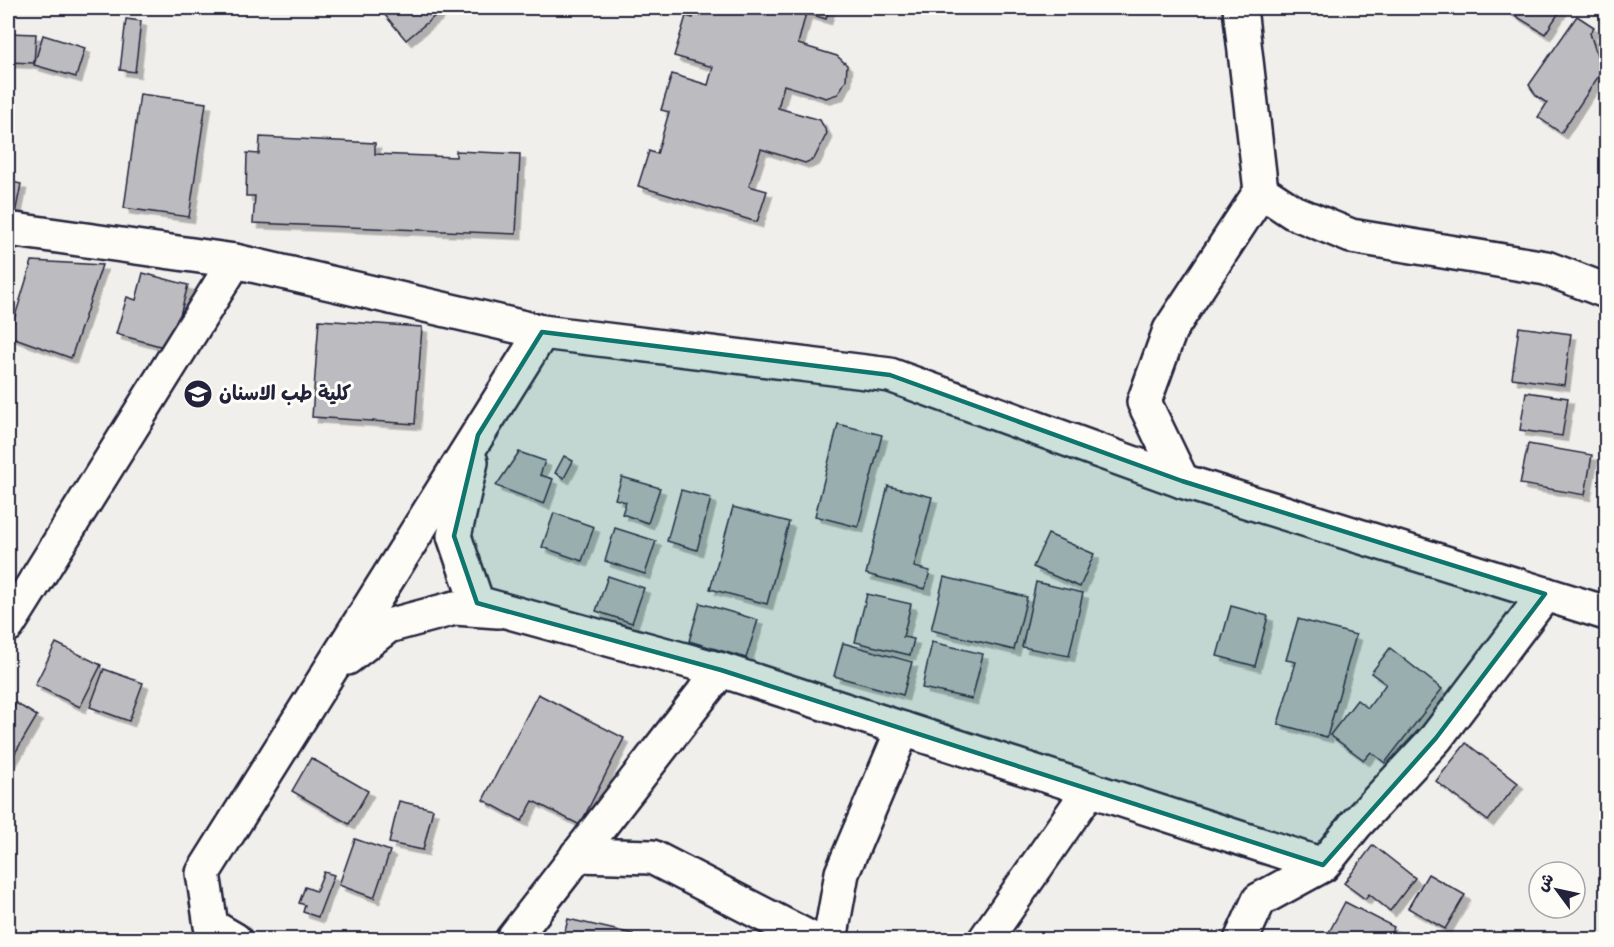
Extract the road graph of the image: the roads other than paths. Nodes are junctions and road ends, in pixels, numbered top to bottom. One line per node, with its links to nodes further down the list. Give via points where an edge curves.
1 (1240, 8): 2 (street)
2 (1261, 191): 5 (street, via 1293,212 1351,236 1546,268); 8 (street, via 1170,330 1144,402)
3 (8, 229): 4 (street)
4 (235, 261): 6 (street); 12 (street)
5 (1606, 291)
6 (542, 332): 7 (street); 8 (street, via 891,375)
7 (478, 435): 10 (street, via 454,536 477,603); 14 (street)
8 (1182, 481): 9 (street)
9 (1545, 594): 11 (street); 18 (street, via 1436,738)
10 (511, 612): 13 (street); 14 (street, via 455,608 388,626)
11 (1606, 613)
12 (8, 625)
13 (721, 670): 15 (street); 17 (street)
14 (329, 672): 19 (street, via 203,873 211,926)
15 (903, 729): 16 (street); 22 (street, via 843,873)
16 (1090, 789): 18 (street); 23 (street)
17 (577, 855): 20 (street); 21 (street, via 652,857)
18 (1323, 865): 24 (street, via 1259,900)
19 (235, 939)
20 (512, 939)
21 (813, 939)
22 (830, 939)
23 (985, 939)
24 (1241, 939)

